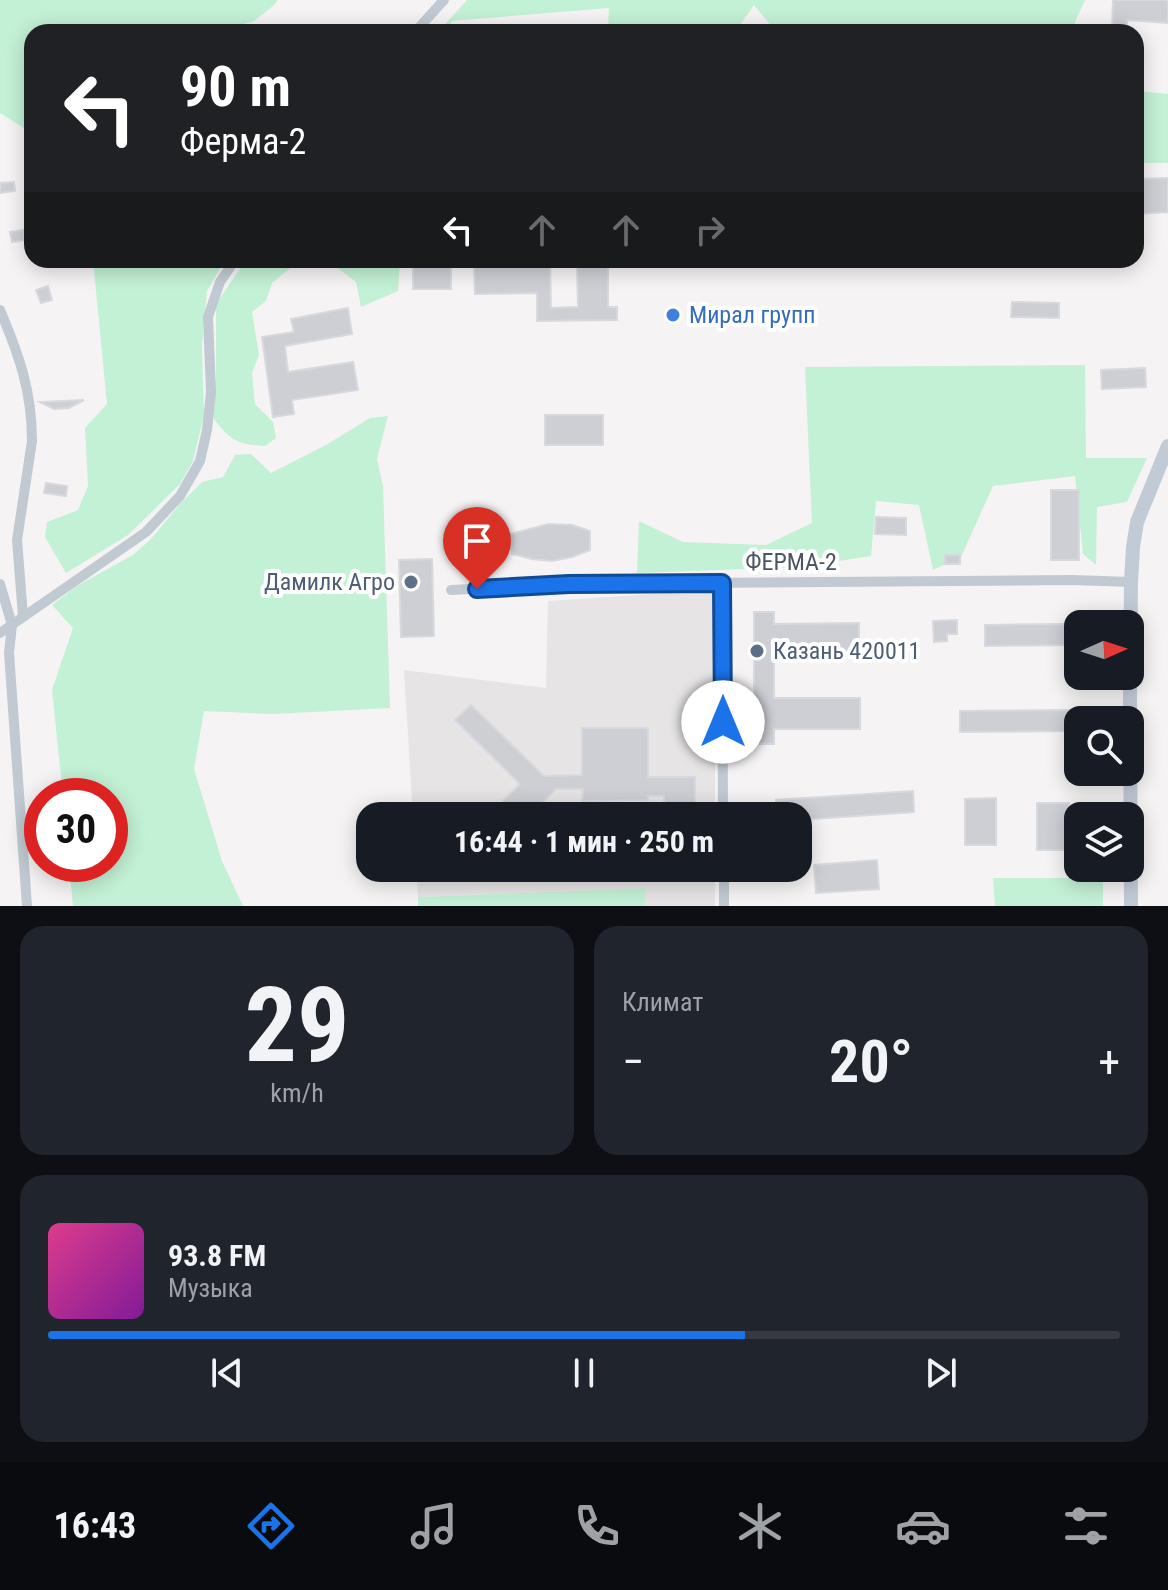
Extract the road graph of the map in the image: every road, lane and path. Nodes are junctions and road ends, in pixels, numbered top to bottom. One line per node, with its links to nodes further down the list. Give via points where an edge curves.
1 (444, 0): 2 (street)
2 (422, 24)
3 (230, 268): 10 (street, via 208,317 207,430 200,461 180,496 146,532)
4 (0, 310): 10 (street, via 23,369 32,425 17,540)
5 (1168, 446): 6 (street, via 1137,522)
6 (1131, 582): 7 (street, ФЕРМА-2); 17 (street)
7 (722, 583): 9 (street, ФЕРМА-2); 13 (street)
8 (0, 584): 11 (street)
9 (451, 590)
10 (23, 616): 11 (street)
11 (12, 625): 12 (street); 15 (street, via 9,653)
12 (0, 633)
13 (723, 802)
14 (724, 882): 16 (street)
15 (27, 906)
16 (724, 906)
17 (1131, 906)

